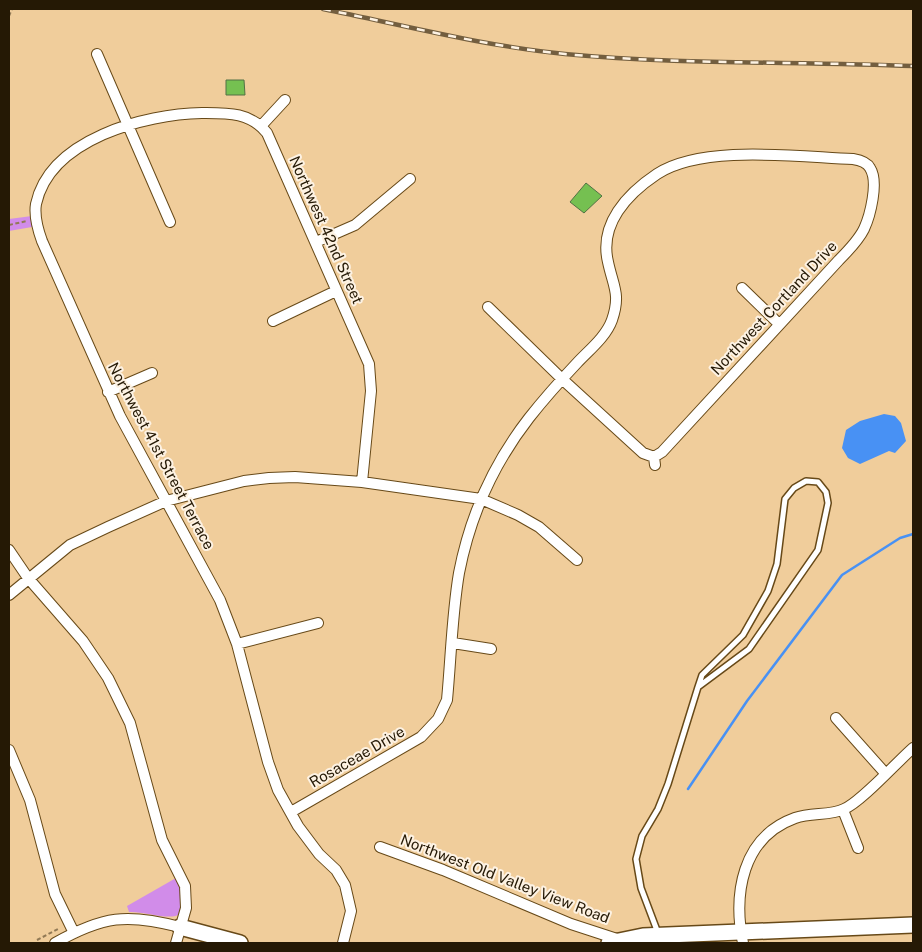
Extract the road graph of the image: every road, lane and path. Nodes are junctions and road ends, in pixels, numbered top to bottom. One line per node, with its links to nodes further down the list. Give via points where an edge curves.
1 (12, 9): 2 (path)
2 (9, 16)
3 (97, 54): 5 (street)
4 (285, 100): 6 (street)
5 (127, 124): 6 (street, via 177,114 213,113 238,114); 9 (street); 19 (street, Northwest 41st Street Terrace, via 98,138 62,162 49,175 36,206 42,241)
6 (261, 126): 11 (street, Northwest 42nd Street)
7 (410, 179): 11 (street, via 355,225)
8 (32, 220): 10 (path)
9 (170, 222)
10 (9, 225)
11 (316, 242): 13 (street, Northwest 42nd Street)
12 (742, 288): 16 (street)
13 (336, 292): 15 (street); 20 (street, Northwest 42nd Street, via 372,376)
14 (488, 308): 18 (street, Northwest Cortland Drive)
15 (273, 321)
16 (779, 324): 18 (street, Northwest Cortland Drive, via 654,461); 18 (street, Northwest Cortland Drive, via 863,231 870,216 873,182 871,168 865,158 715,155 658,173 629,197 608,227 608,265 617,294 611,322)
17 (152, 373): 19 (street)
18 (562, 379): 21 (street, Northwest Cortland Drive, via 510,444)
19 (108, 392): 22 (street, Northwest 41st Street Terrace)
20 (362, 482): 21 (street); 22 (street, via 269,478)
21 (481, 498): 24 (street, via 539,527); 28 (street, Northwest Cortland Drive, via 459,574)
22 (166, 501): 25 (street, via 70,545); 29 (street, Northwest 41st Street Terrace, via 213,585)
23 (9, 550): 25 (street)
24 (577, 560)
25 (28, 578): 26 (street); 42 (street, via 83,641 119,698 136,740 162,840 185,886 186,908)
26 (9, 595)
27 (318, 623): 29 (street)
28 (453, 643): 30 (street); 33 (street, Northwest Cortland Drive, via 447,700)
29 (237, 644): 38 (street, Northwest 41st Street Terrace, via 272,776)
30 (491, 648)
31 (698, 687): 31 (lane, via 749,649 818,550 828,503 826,492 818,482 806,481 785,499 776,564 768,591 742,635 702,675); 45 (lane, via 668,784 642,836 636,859 641,888)
32 (836, 718): 36 (street)
33 (434, 724): 38 (street, Rosaceae Drive, via 410,745)
34 (913, 748): 36 (street)
35 (9, 750): 44 (street, via 30,800 55,894)
36 (885, 774): 37 (street)
37 (843, 810): 40 (street); 46 (street, via 796,817 767,833 756,846 740,884)
38 (291, 812): 52 (street, Northwest 41st Street Terrace, via 308,840 345,884 350,910)
39 (380, 847): 48 (street, Northwest Old Valley View Road)
40 (858, 848)
41 (913, 925): 46 (street)
42 (180, 927): 44 (street, via 142,918 123,918 110,919); 50 (street); 51 (street)
43 (60, 928): 47 (path)
44 (74, 932): 49 (street)
45 (659, 935): 46 (street); 48 (street)
46 (741, 937)
47 (37, 940)
48 (615, 941)
49 (55, 943)
50 (176, 943)
51 (240, 943)
52 (343, 943)

